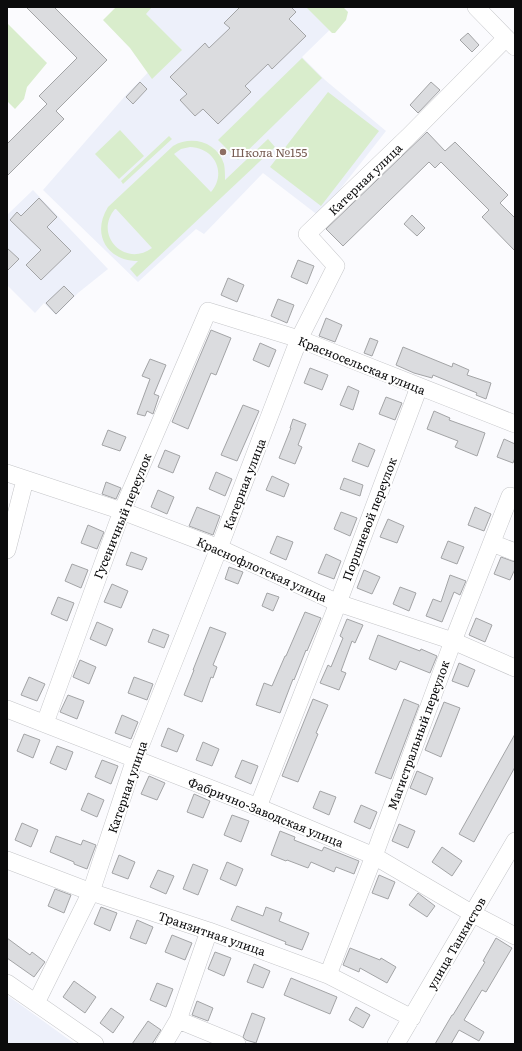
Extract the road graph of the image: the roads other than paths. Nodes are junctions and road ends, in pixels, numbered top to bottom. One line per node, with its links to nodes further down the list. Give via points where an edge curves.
1 (476, 7): 2 (street)
2 (511, 42): 4 (street, Катерная улица, via 307,234 336,266)
3 (208, 311): 4 (street, Красносельская улица); 10 (street, Гусеничный переулок)
4 (300, 339): 5 (street, Красносельская улица); 12 (street, Катерная улица)
5 (419, 387): 6 (street, Красносельская улица); 15 (street, Поршневой переулок)
6 (515, 424)
7 (7, 473): 8 (street, Краснофлотская улица)
8 (25, 480): 10 (street, Краснофлотская улица); 13 (street)
9 (510, 496): 11 (street, Магистральный переулок)
10 (122, 511): 12 (street, Краснофлотская улица); 19 (street, Гусеничный переулок)
11 (492, 543): 14 (street); 16 (street, Магистральный переулок)
12 (219, 548): 15 (street, Краснофлотская улица); 20 (street, Катерная улица)
13 (7, 550)
14 (515, 552)
15 (338, 603): 16 (street, Краснофлотская улица); 21 (street, Поршневой переулок)
16 (453, 640): 17 (street, Краснофлотская улица); 23 (street, Магистральный переулок)
17 (515, 668)
18 (7, 709): 19 (street, Фабрично-Заводская улица)
19 (45, 724): 20 (street, Фабрично-Заводская улица)
20 (135, 759): 21 (street, Фабрично-Заводская улица); 25 (street, Катерная улица)
21 (258, 807): 23 (street, Фабрично-Заводская улица)
22 (515, 841): 26 (street, улица Танкистов)
23 (374, 856): 26 (street, Фабрично-Заводская улица); 29 (street, Магистральный переулок)
24 (7, 860): 25 (street, Транзитная улица)
25 (91, 892): 27 (street, Транзитная улица); 31 (street, Катерная улица)
26 (473, 914): 28 (street, Фабрично-Заводская улица); 32 (street, улица Танкистов)
27 (209, 931): 29 (street, Транзитная улица); 33 (street)
28 (515, 936)
29 (328, 975): 32 (street, Транзитная улица)
30 (7, 983): 31 (street)
31 (36, 1003): 34 (street)
32 (412, 1018): 37 (street, улица Танкистов)
33 (178, 1020): 35 (street); 36 (street)
34 (95, 1044)
35 (164, 1044)
36 (237, 1044)
37 (396, 1044)

